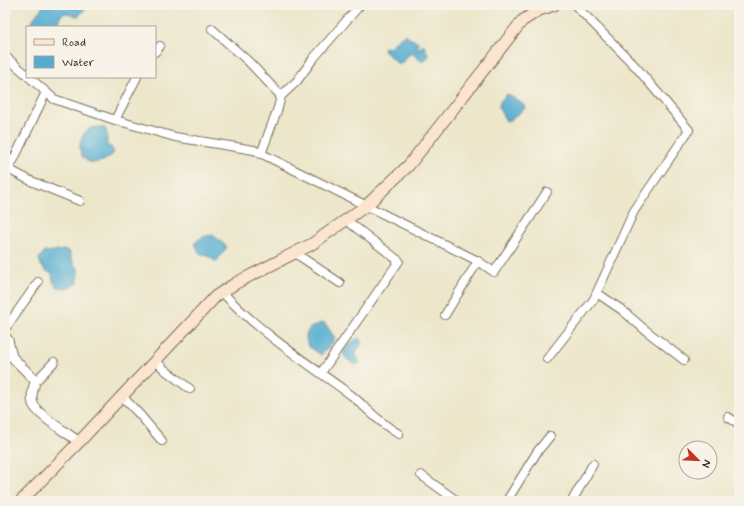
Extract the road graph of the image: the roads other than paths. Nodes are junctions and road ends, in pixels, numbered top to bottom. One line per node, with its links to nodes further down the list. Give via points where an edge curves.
1 (360, 5): 10 (street, via 297,81)
2 (554, 5): 16 (main road, via 539,10 522,21 409,165)
3 (575, 5): 23 (street, via 636,67 689,130 634,211)
4 (212, 29): 10 (street, via 249,62)
5 (5, 56): 6 (street)
6 (26, 74)
7 (30, 78): 9 (street)
8 (136, 78): 11 (street)
9 (46, 92): 11 (street, via 54,99); 13 (street)
10 (281, 96): 12 (street)
11 (115, 120): 12 (street, via 176,137 254,150)
12 (260, 154): 16 (street)
13 (7, 172): 15 (street)
14 (547, 192): 19 (street, via 494,272)
15 (80, 201)
16 (367, 205): 17 (main road); 19 (street)
17 (346, 220): 18 (main road); 31 (street, via 399,261)
18 (295, 253): 21 (street); 22 (main road)
19 (478, 261): 24 (street)
20 (38, 282): 25 (street)
21 (340, 283)
22 (222, 292): 28 (main road); 31 (street, via 240,311)
23 (597, 293): 27 (street); 29 (street)
24 (445, 315)
25 (5, 329)
26 (5, 337): 32 (street, via 12,357)
27 (547, 359)
28 (155, 360): 33 (street); 34 (main road)
29 (684, 360)
30 (54, 362): 32 (street)
31 (321, 373): 37 (street)
32 (36, 382): 40 (street, via 32,402 35,408)
33 (190, 389)
34 (122, 396): 39 (street); 40 (main road)
35 (728, 416): 36 (street)
36 (739, 424)
37 (399, 434)
38 (550, 436): 45 (street, via 508,499)
39 (162, 441)
40 (79, 442): 43 (main road)
41 (593, 464): 46 (street)
42 (421, 475): 44 (street)
43 (21, 501)
44 (457, 501)
45 (511, 501)
46 (572, 501)

